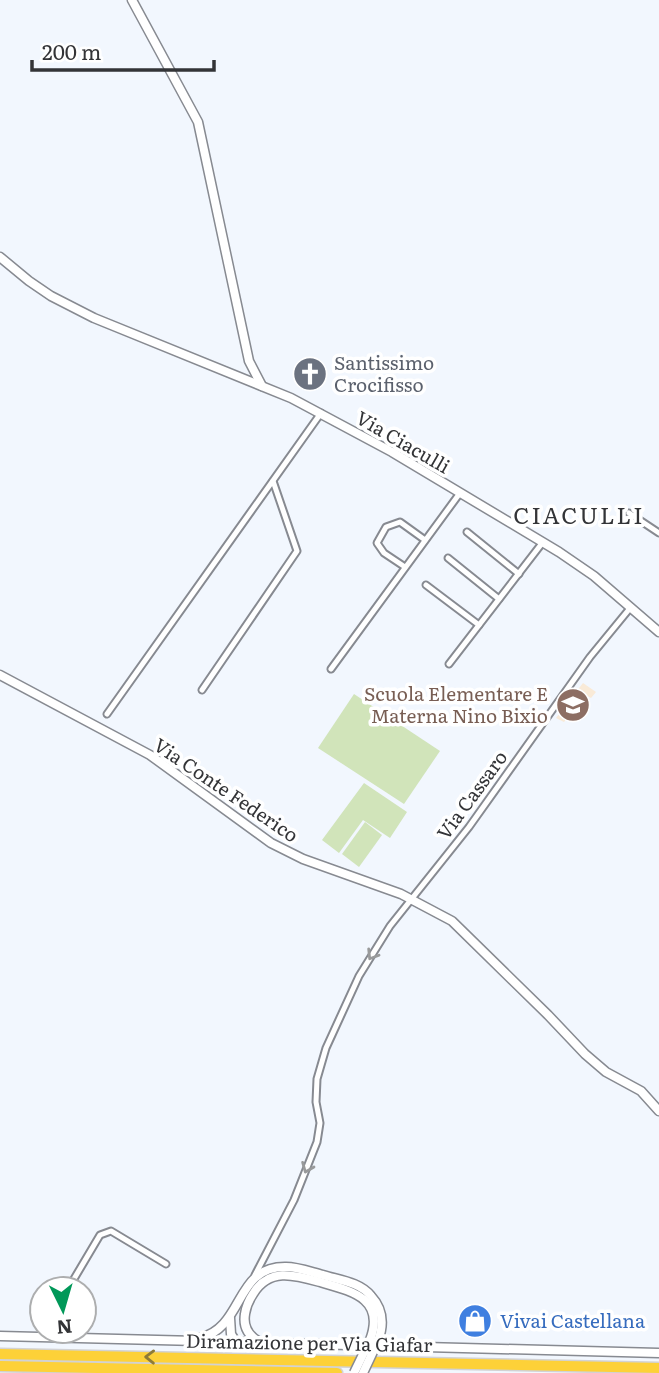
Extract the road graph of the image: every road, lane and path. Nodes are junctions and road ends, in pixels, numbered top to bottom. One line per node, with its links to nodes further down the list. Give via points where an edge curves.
1 (132, 0): 3 (street, via 198,122 249,361)
2 (0, 257): 3 (street, Via Ciaculli, via 51,296 94,318)
3 (264, 388): 4 (street, Via Ciaculli)
4 (321, 413): 5 (street); 6 (street, Via Ciaculli)
5 (273, 481): 23 (street, via 297,551); 24 (street)
6 (460, 494): 10 (street); 11 (street, Via Ciaculli)
7 (629, 513): 9 (street)
8 (467, 533): 14 (street)
9 (659, 533)
10 (425, 540): 13 (street); 13 (street, via 400,522 387,527 377,543)
11 (543, 542): 14 (street); 17 (street, Via Ciaculli)
12 (448, 558): 16 (street)
13 (405, 567): 21 (street)
14 (519, 573): 16 (street)
15 (426, 585): 18 (street)
16 (499, 600): 18 (street)
17 (631, 607): 19 (street, Via Ciaculli); 25 (street, Via Cassaro)
18 (479, 625): 20 (street)
19 (659, 632)
20 (449, 664)
21 (331, 669)
22 (0, 675): 25 (street, Via Conte Federico, via 150,755 271,843)
23 (202, 690)
24 (107, 714)
25 (412, 900): 26 (street, Via Conte Federico, via 452,921 584,1054 641,1091); 29 (street, Via Cassaro, one-way to 29, via 359,976 326,1048 317,1079 317,1142)
26 (659, 1111)
27 (166, 1264): 28 (street, via 111,1231 100,1235)
28 (76, 1275)
29 (254, 1276): 30 (street); 35 (street, via 274,1267 289,1267 359,1286 380,1310 382,1332)
30 (230, 1318): 34 (street, via 206,1336); 36 (street)
31 (28, 1335): 32 (street)
32 (0, 1336)
33 (98, 1337): 34 (street)
34 (187, 1341): 36 (street)
35 (374, 1341): 37 (street, via 373,1313 363,1298 345,1289 275,1275 259,1284 244,1317 250,1336); 43 (street, bridge); 44 (street, bridge)
36 (236, 1342): 37 (street)
37 (260, 1342): 38 (street)
38 (659, 1353)
39 (0, 1354): 41 (highway, Diramazione per Via Giafar, one-way to 39)
40 (0, 1366): 42 (highway, Diramazione per Via Giafar)
41 (659, 1368)
42 (337, 1373)
43 (354, 1373)
44 (363, 1373)

